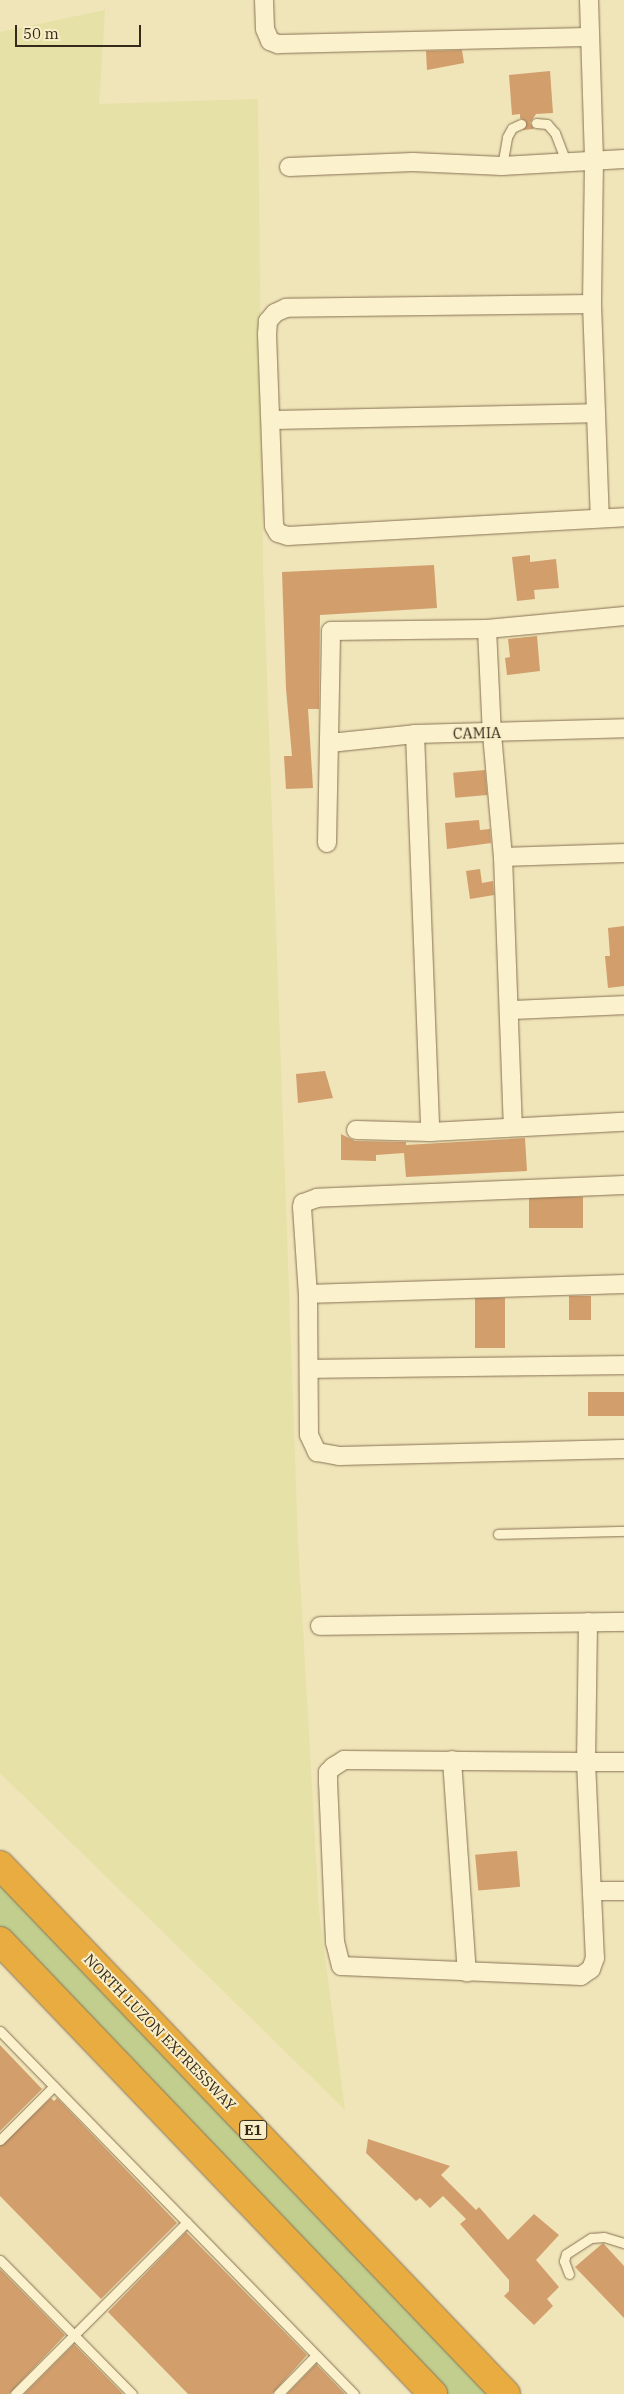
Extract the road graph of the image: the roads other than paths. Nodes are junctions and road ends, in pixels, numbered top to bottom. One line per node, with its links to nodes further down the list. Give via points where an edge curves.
1 (264, 0): 3 (street, via 265,29 270,41 278,44)
2 (589, 0): 3 (street)
3 (589, 37): 7 (street)
4 (536, 123): 8 (lane, via 547,124 555,133)
5 (521, 124): 9 (lane, via 512,128 507,137)
6 (624, 159): 7 (street)
7 (594, 160): 8 (street); 11 (street)
8 (566, 161): 9 (street)
9 (502, 166): 10 (street, via 413,162)
10 (289, 167)
11 (592, 304): 12 (street); 13 (street, via 286,308 268,321)
12 (596, 413): 13 (street); 15 (street)
13 (271, 420): 15 (street, via 274,526 278,534)
14 (624, 517): 15 (street)
15 (600, 518)
16 (624, 616): 17 (street)
17 (487, 628): 20 (street); 21 (street, via 331,631)
18 (624, 728): 20 (street, CAMIA)
19 (415, 734): 20 (street, CAMIA); 21 (street, CAMIA); 30 (street)
20 (492, 734): 24 (street)
21 (330, 743): 22 (street)
22 (327, 843)
23 (624, 853): 24 (street)
24 (503, 858): 26 (street)
25 (624, 1005): 26 (street)
26 (510, 1010): 28 (street)
27 (624, 1122): 28 (street)
28 (513, 1126): 30 (street)
29 (356, 1130): 30 (street)
30 (430, 1132)
31 (624, 1186): 33 (street, via 310,1200 302,1207)
32 (624, 1284): 33 (street)
33 (308, 1294): 35 (street)
34 (624, 1365): 35 (street)
35 (309, 1369): 36 (street, via 309,1435 317,1452 325,1455)
36 (624, 1449)
37 (624, 1531): 38 (lane)
38 (498, 1534)
39 (588, 1622): 40 (street); 41 (street); 43 (street)
40 (624, 1622)
41 (320, 1626)
42 (452, 1760): 43 (street); 49 (street); 49 (street, via 344,1760 328,1772 335,1942 338,1960 345,1969)
43 (586, 1762): 44 (street); 46 (street)
44 (624, 1762)
45 (0, 1865): 64 (highway, NORTH LUZON EXPRESSWAY / E1)
46 (594, 1891): 47 (street); 49 (street, via 595,1958 587,1974)
47 (624, 1891)
48 (0, 1941): 63 (highway)
49 (467, 1972)
50 (0, 2031): 51 (lane)
51 (54, 2086): 52 (lane); 53 (lane)
52 (0, 2140)
53 (187, 2222): 57 (lane); 58 (lane)
54 (624, 2243): 56 (lane, via 604,2237 591,2238 566,2254 564,2261)
55 (0, 2260): 57 (lane)
56 (569, 2274)
57 (74, 2335): 59 (lane); 60 (lane)
58 (316, 2355): 61 (lane); 62 (lane)
59 (15, 2394)
60 (132, 2394)
61 (278, 2394)
62 (354, 2394)
63 (432, 2394)
64 (506, 2394)

